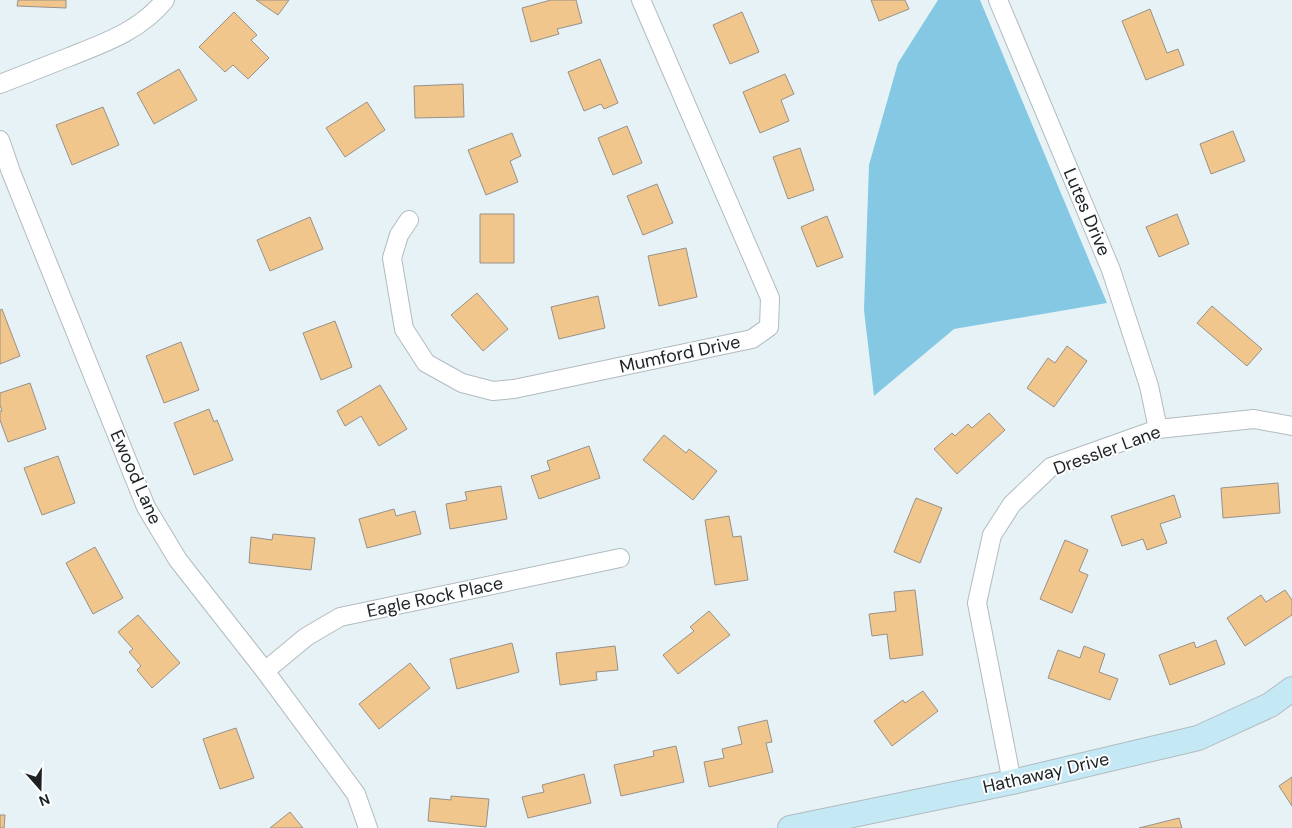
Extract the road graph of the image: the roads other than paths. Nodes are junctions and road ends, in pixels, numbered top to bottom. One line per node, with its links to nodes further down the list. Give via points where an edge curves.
1 (165, 0): 4 (street, via 134,28 111,40)
2 (641, 0): 6 (street, Mumford Drive, via 770,298 769,327 752,339 514,389 493,391 462,383 426,363 404,329 392,258 399,234)
3 (998, 0): 8 (street, Lutes Drive, via 1111,270 1149,386)
4 (0, 84)
5 (0, 140): 10 (street, Ewood Lane, via 146,507 178,560)
6 (409, 220)
7 (1292, 426): 8 (street, Dressler Lane, via 1254,419)
8 (1158, 429): 12 (street, Dressler Lane, via 1051,467 1012,504 992,535 977,603)
9 (620, 558): 10 (street, Eagle Rock Place, via 340,617 306,637)
10 (265, 671): 13 (street, Ewood Lane, via 356,794)
11 (1292, 689): 12 (street, Hathaway Drive, via 1270,705 1198,738)
12 (1012, 782): 14 (street, Hathaway Drive)
13 (368, 828)
14 (790, 828)

